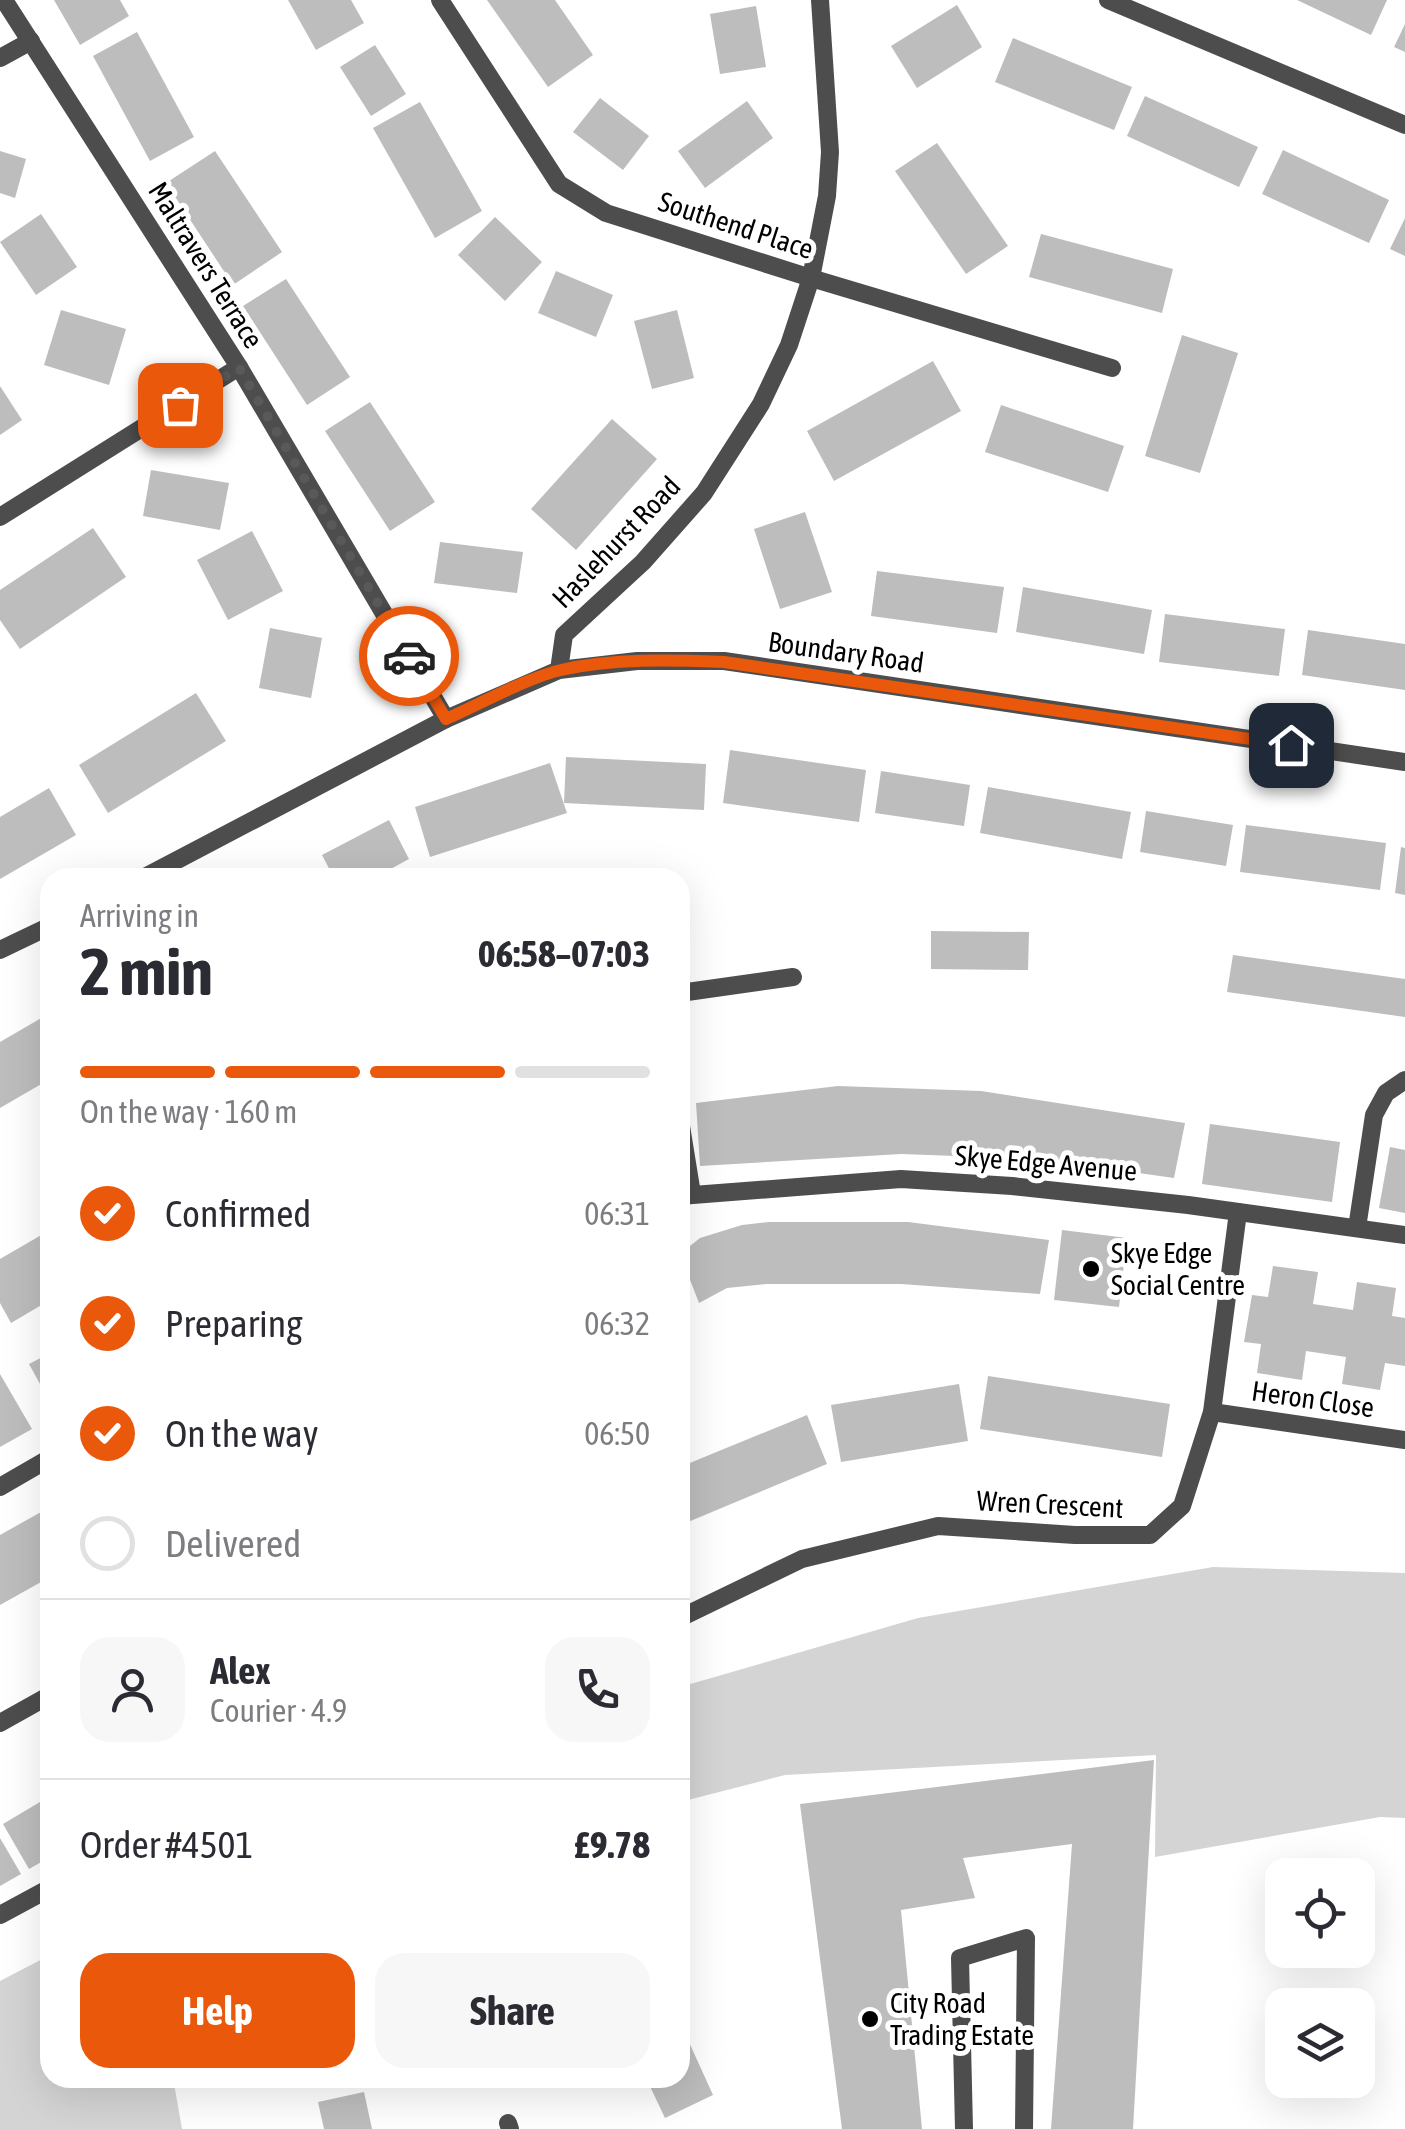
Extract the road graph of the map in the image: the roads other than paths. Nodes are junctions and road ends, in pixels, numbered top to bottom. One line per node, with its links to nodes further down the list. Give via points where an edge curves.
1 (4, 0): 5 (street, Maltravers Terrace)
2 (440, 0): 8 (street, Southend Place, via 559,184 606,213)
3 (820, 0): 8 (street, Haslehurst Road, via 830,152)
4 (1108, 0): 7 (street)
5 (31, 40): 6 (street); 9 (street, Maltravers Terrace)
6 (0, 58)
7 (1405, 125)
8 (811, 278): 10 (street, Southend Place); 12 (street, Haslehurst Road, via 790,345 761,404 704,493 643,562 564,634)
9 (239, 368): 11 (street); 13 (street, Maltravers Terrace)
10 (1112, 368)
11 (0, 517)
12 (559, 670): 13 (street, Boundary Road); 14 (street, Boundary Road, via 637,661 724,662)
13 (446, 719): 15 (street, Boundary Road)
14 (1405, 762)
15 (162, 868)
16 (40, 931): 17 (street)
17 (0, 950)
18 (793, 977): 19 (street)
19 (690, 992)
20 (1405, 1080): 23 (street, via 1386,1093 1374,1115)
21 (690, 1195): 22 (street, Skye Edge Avenue, via 901,1179)
22 (1238, 1212): 23 (street, Skye Edge Avenue); 25 (street, Wren Crescent)
23 (1356, 1228): 24 (street, Skye Edge Avenue)
24 (1405, 1235)
25 (1212, 1412): 26 (street, Heron Close); 29 (street, Wren Crescent, via 1182,1506 1150,1536 938,1526 802,1559)
26 (1405, 1440)
27 (40, 1464): 28 (street)
28 (0, 1487)
29 (690, 1613)
30 (40, 1701): 31 (street)
31 (0, 1723)
32 (40, 1893): 33 (street)
33 (0, 1915)
34 (964, 2129): 35 (street, via 960,1958 1026,1938)
35 (1024, 2129)

